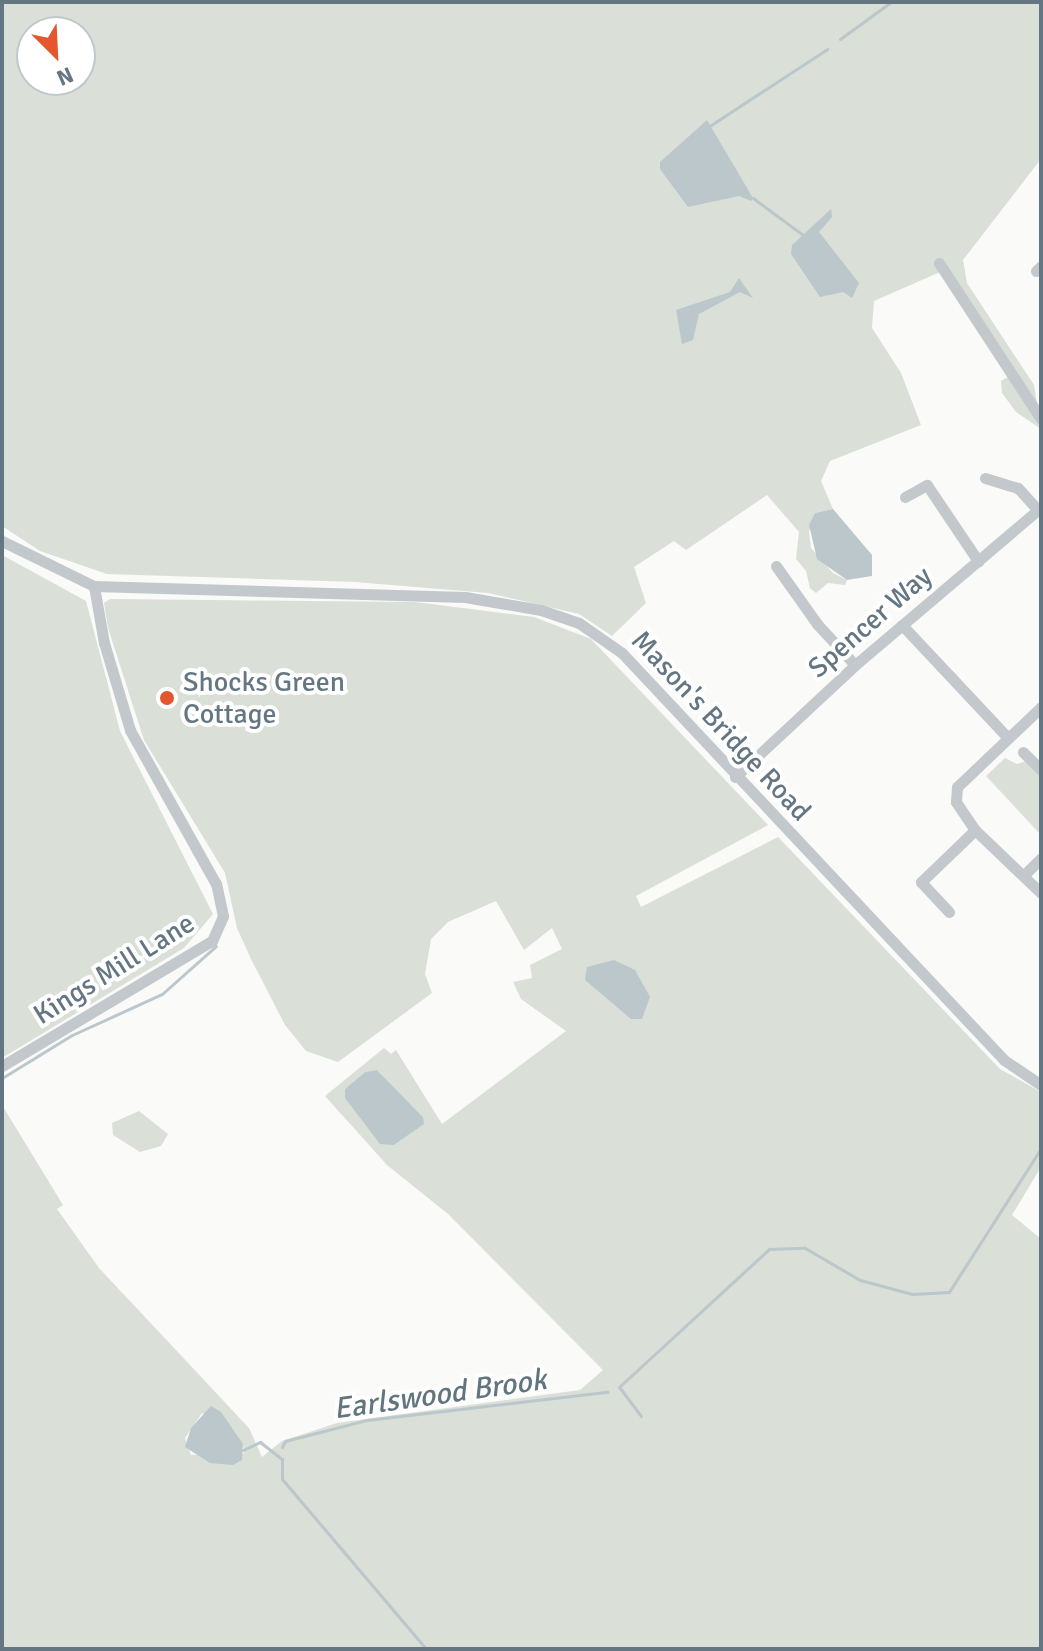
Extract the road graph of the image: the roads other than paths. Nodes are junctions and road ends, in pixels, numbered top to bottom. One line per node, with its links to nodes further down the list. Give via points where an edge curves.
1 (939, 263): 2 (street)
2 (1041, 419)
3 (985, 478): 5 (street, via 1018,488)
4 (905, 497): 7 (street, via 927,485)
5 (1039, 508): 7 (street, Spencer Way)
6 (2, 541): 9 (street, Mason's Bridge Road)
7 (978, 561): 10 (street, Spencer Way)
8 (776, 566): 11 (street)
9 (94, 586): 16 (street, Mason's Bridge Road, via 418,594 541,610 609,641); 22 (street, Kings Mill Lane, via 104,643 130,730 216,884 223,916 212,941)
10 (902, 625): 11 (street, Spencer Way); 13 (street)
11 (855, 665): 16 (street, Spencer Way)
12 (1041, 707): 13 (street)
13 (1008, 738): 17 (street, via 957,787 956,802)
14 (1023, 752): 15 (street)
15 (1041, 770)
16 (735, 777): 23 (street, Mason's Bridge Road, via 1004,1060)
17 (975, 830): 19 (street); 21 (street, via 921,882)
18 (1041, 858): 19 (street)
19 (1024, 875): 20 (street)
20 (1041, 893)
21 (949, 912)
22 (2, 1066)
23 (1038, 1084)

